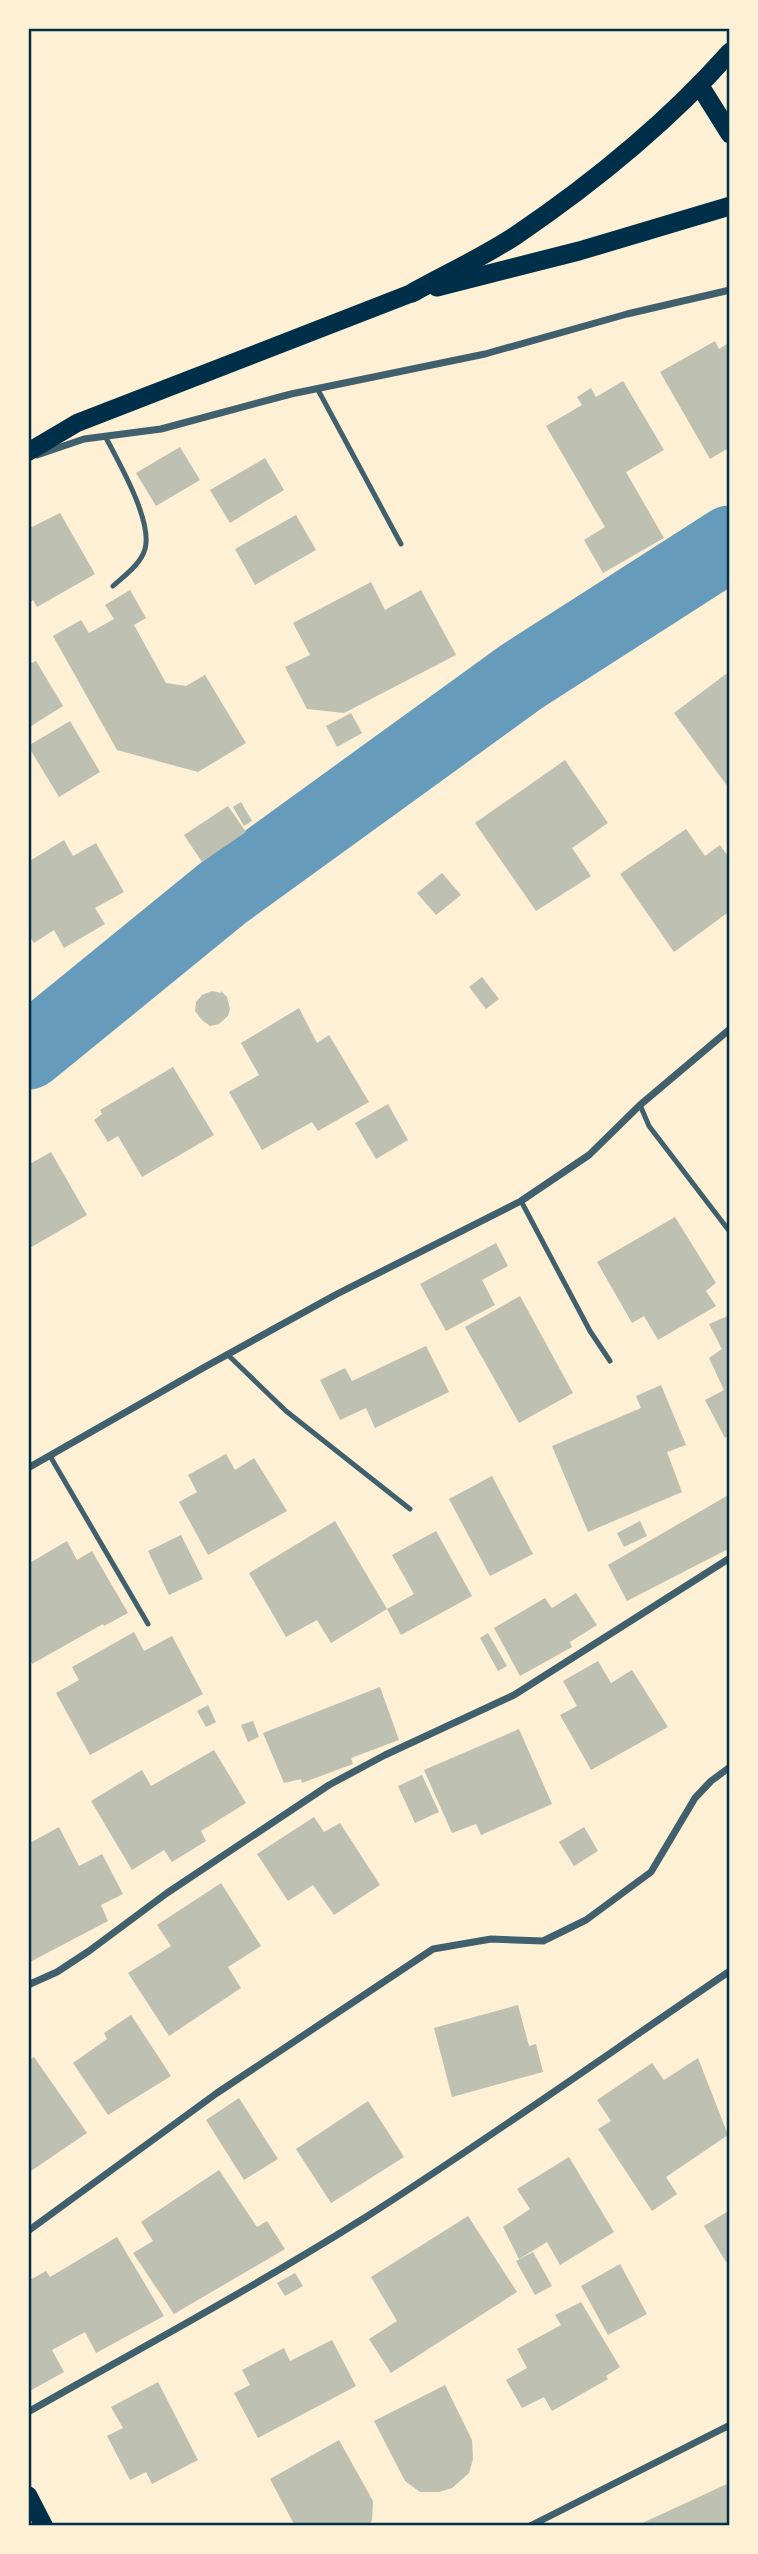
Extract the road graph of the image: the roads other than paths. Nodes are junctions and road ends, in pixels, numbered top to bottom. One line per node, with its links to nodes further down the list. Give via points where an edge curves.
1 (730, 52): 2 (highway)
2 (700, 86): 3 (highway); 6 (highway, via 641,141 514,236)
3 (730, 134)
4 (730, 206): 6 (highway, via 579,251)
5 (730, 290): 7 (street, via 485,354)
6 (412, 293): 9 (main road, via 77,423)
7 (317, 388): 8 (street, via 161,429); 11 (lane)
8 (105, 436): 10 (street); 12 (lane, via 131,486 143,520 146,548 136,565)
9 (28, 452)
10 (28, 458)
11 (401, 544)
12 (113, 586)
13 (730, 1029): 14 (street)
14 (640, 1105): 15 (street, via 589,1155); 16 (lane, via 649,1126)
15 (522, 1201): 17 (street); 18 (lane)
16 (730, 1233)
17 (228, 1355): 19 (street); 21 (lane, via 286,1411)
18 (610, 1361)
19 (50, 1456): 20 (street); 23 (lane)
20 (28, 1468)
21 (410, 1509)
22 (730, 1558): 26 (street, via 514,1695 329,1785 89,1951)
23 (148, 1624)
24 (730, 1767): 27 (street, via 695,1798 651,1872 586,1920 543,1941 491,1939 432,1949 217,2093)
25 (730, 1971): 28 (street, via 365,2217)
26 (28, 1985)
27 (28, 2231)
28 (28, 2412)
29 (730, 2425): 32 (street)
30 (28, 2495): 31 (main road)
31 (44, 2526)
32 (530, 2526)

